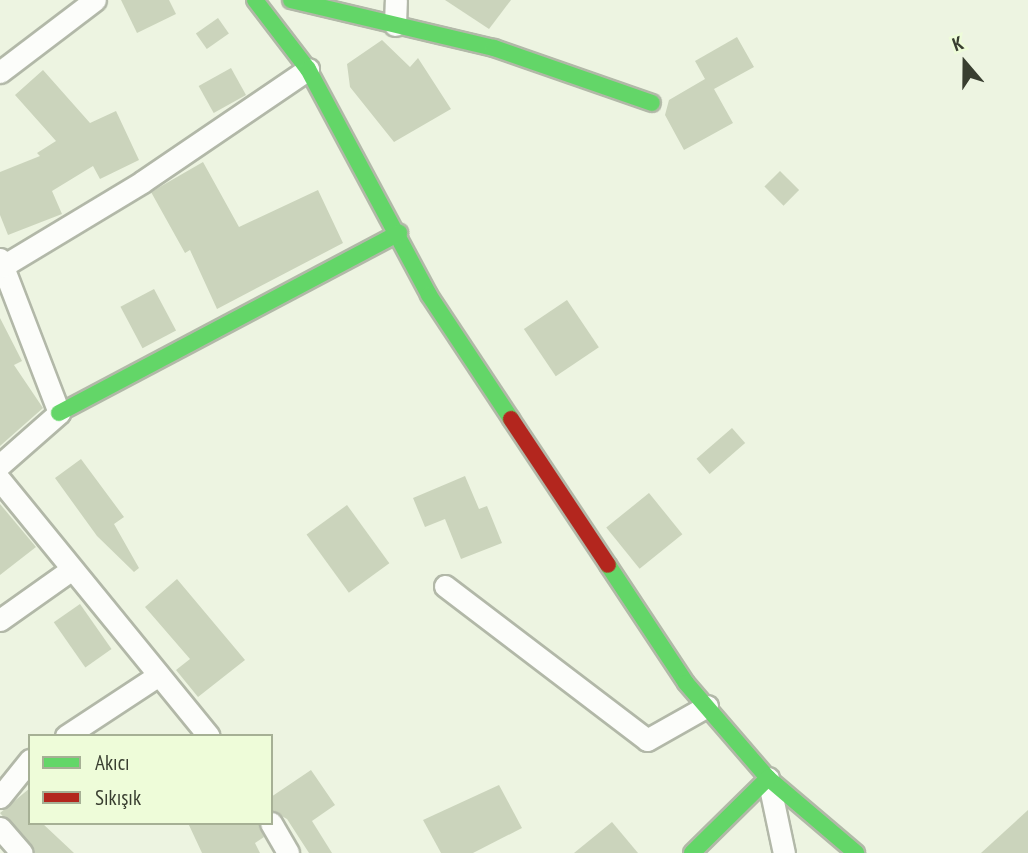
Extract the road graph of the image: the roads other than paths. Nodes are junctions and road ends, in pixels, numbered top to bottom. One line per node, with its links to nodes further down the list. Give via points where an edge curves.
1 (95, 0): 7 (street)
2 (255, 0): 6 (street)
3 (291, 0): 5 (street)
4 (396, 0): 5 (street)
5 (395, 25): 8 (street, via 494,48)
6 (308, 69): 9 (street); 10 (street, via 142,182)
7 (0, 72)
8 (652, 103)
9 (399, 233): 11 (street); 18 (street, via 429,295 562,502)
10 (1, 263): 11 (street)
11 (59, 413): 12 (street)
12 (0, 465)
13 (0, 480): 14 (street)
14 (72, 569): 16 (street); 17 (street)
15 (445, 586): 18 (street, via 647,740)
16 (0, 620)
17 (159, 675): 19 (street); 20 (street)
18 (707, 706): 22 (street)
19 (69, 734)
20 (207, 734)
21 (28, 762): 23 (street)
22 (768, 778): 28 (street); 29 (street); 30 (street)
23 (0, 797)
24 (272, 825): 27 (street)
25 (0, 828): 26 (street)
26 (22, 853)
27 (288, 853)
28 (692, 853)
29 (784, 853)
30 (856, 853)

